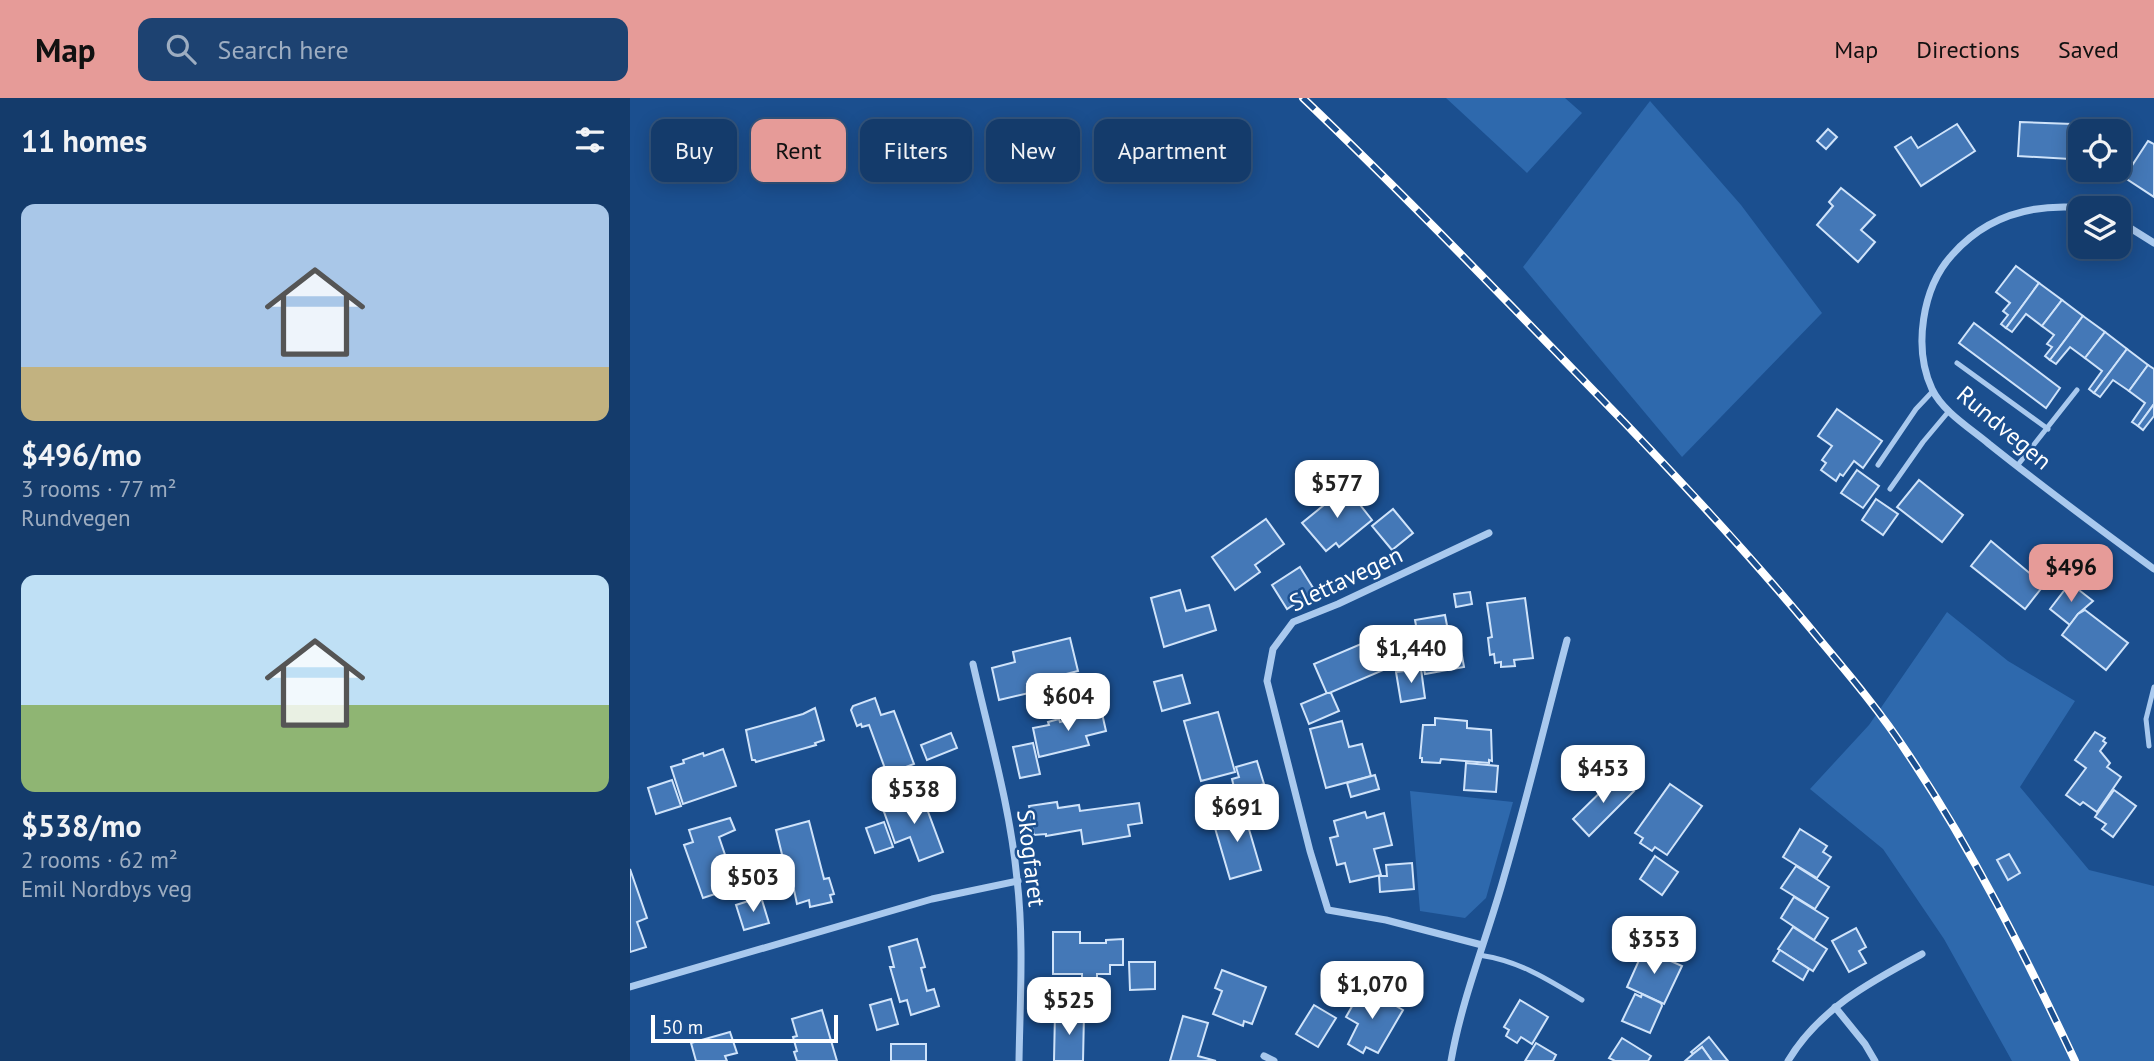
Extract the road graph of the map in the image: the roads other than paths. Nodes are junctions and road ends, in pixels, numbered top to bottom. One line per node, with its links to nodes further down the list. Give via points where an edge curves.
1 (2068, 206): 6 (street, Rundvegen, via 2009,215 1980,229 1943,265 1924,321 1922,351)
2 (2131, 229): 3 (street)
3 (2154, 243)
4 (1957, 363): 8 (lane)
5 (2077, 390): 8 (lane)
6 (1933, 391): 7 (street, Rundvegen); 9 (lane)
7 (1949, 411): 10 (street, Rundvegen); 11 (lane)
8 (2048, 429): 10 (lane)
9 (1878, 466)
10 (2017, 466): 13 (street, Rundvegen)
11 (1891, 489)
12 (1489, 533): 19 (street, Slettavegen, via 1293,622 1273,649 1267,681 1328,910)
13 (2154, 569)
14 (1567, 640): 19 (street)
15 (973, 664): 18 (street, Skogfaret)
16 (2154, 687): 17 (lane, via 2146,719)
17 (2149, 746)
18 (1018, 881): 22 (street, via 932,899); 26 (street, Skogfaret)
19 (1482, 945): 21 (street)
20 (1923, 954): 24 (street)
21 (1479, 955): 23 (lane, via 1524,966); 28 (street)
22 (630, 987)
23 (1582, 1000)
24 (1835, 1007): 29 (street, via 1807,1032); 30 (street)
25 (1264, 1056): 27 (street)
26 (1019, 1061)
27 (1274, 1061)
28 (1451, 1061)
29 (1788, 1061)
30 (1875, 1061)

